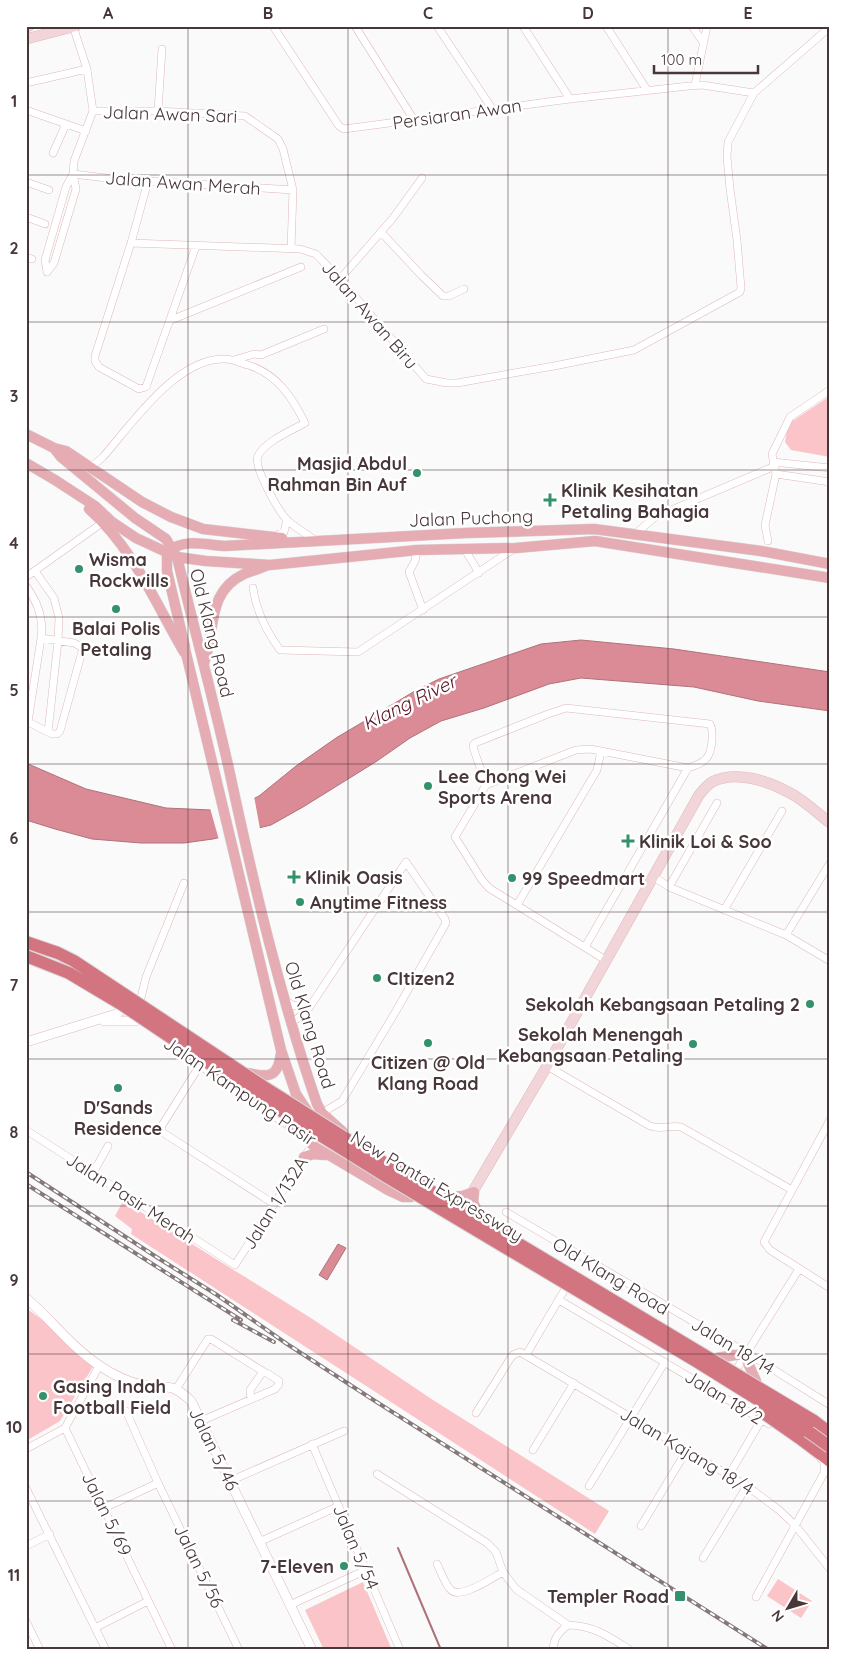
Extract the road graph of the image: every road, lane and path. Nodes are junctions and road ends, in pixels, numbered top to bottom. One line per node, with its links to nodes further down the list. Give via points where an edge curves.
1 (273, 26): 23 (street, Persiaran Awan, via 340,128)
2 (354, 26): 23 (street)
3 (437, 26): 20 (street)
4 (522, 26): 18 (street)
5 (606, 26): 16 (street)
6 (692, 26): 11 (street)
7 (707, 26): 11 (street)
8 (74, 27): 10 (main road); 13 (street)
9 (830, 27): 17 (street)
10 (26, 39)
11 (703, 42): 15 (street)
12 (162, 49): 22 (street)
13 (87, 69): 14 (street); 21 (street)
14 (26, 83)
15 (695, 86): 16 (street, Persiaran Awan); 17 (street, Persiaran Awan)
16 (647, 90): 18 (street, Persiaran Awan)
17 (754, 93): 41 (street, Jalan Awan Biru, via 728,142 740,292 634,350 458,382 426,379)
18 (570, 99): 20 (street, Persiaran Awan)
19 (26, 110): 24 (street)
20 (493, 110): 23 (street, Persiaran Awan)
21 (93, 111): 22 (street, Jalan Awan Sari); 25 (street)
22 (158, 111): 32 (street, Jalan Awan Sari, via 245,116 278,140)
23 (414, 120)
24 (66, 124): 25 (street); 26 (street)
25 (86, 131): 27 (street, via 74,161)
26 (53, 153)
27 (73, 174): 29 (street, Jalan Awan Merah); 40 (street, via 66,187 45,260)
28 (422, 178): 35 (street)
29 (148, 181): 32 (street, Jalan Awan Merah); 36 (street)
30 (26, 182): 31 (street)
31 (49, 190)
32 (293, 190): 38 (street, Jalan Awan Sari)
33 (26, 217): 34 (street)
34 (44, 224)
35 (381, 232): 41 (street); 42 (street, via 443,296)
36 (131, 243): 37 (street, Jalan Awan Biru); 43 (street, via 94,358 99,367 139,389 146,387)
37 (196, 246): 38 (street, Jalan Awan Biru); 43 (street)
38 (292, 249): 41 (street, Jalan Awan Biru, via 315,253)
39 (301, 267): 43 (street)
40 (47, 272)
41 (340, 279)
42 (464, 289)
43 (171, 320)
44 (324, 329): 45 (street)
45 (261, 355): 46 (street); 47 (street, via 258,360)
46 (233, 360): 47 (street); 52 (street, via 205,363 176,378 156,395 103,457)
47 (261, 371): 57 (street, via 294,400 305,423 267,445 258,456 260,474)
48 (830, 390): 53 (street, via 790,417 772,454)
49 (26, 434): 50 (main road)
50 (54, 448): 52 (main road); 67 (main road, via 135,518 159,533)
51 (26, 463): 55 (main road)
52 (88, 467): 60 (main road, via 171,517 203,529)
53 (775, 467): 54 (street); 56 (street); 59 (street, via 654,518); 62 (street, via 765,525)
54 (830, 468)
55 (55, 480): 58 (main road); 67 (main road, via 136,538)
56 (830, 482)
57 (287, 520): 60 (street, via 284,532); 61 (street)
58 (102, 523): 70 (street); 79 (main road, via 121,543 142,576)
59 (635, 534): 61 (main road, Jalan Puchong, via 594,529); 68 (main road, Jalan Puchong)
60 (274, 537): 63 (main road)
61 (316, 541): 63 (main road, Jalan Puchong)
62 (768, 541)
63 (301, 542): 67 (main road, Jalan Puchong, via 224,546 185,543)
64 (464, 548): 65 (main road, Jalan Puchong); 66 (main road, Jalan Puchong); 71 (street)
65 (516, 548): 71 (street); 73 (main road, Jalan Puchong, via 595,541)
66 (417, 550): 69 (main road, Jalan Puchong); 76 (street, via 416,561 409,572)
67 (172, 552): 69 (main road, Jalan Puchong, via 206,561); 79 (main road, Old Klang Road, via 167,571); 80 (main road, Old Klang Road)
68 (830, 564)
69 (270, 565): 80 (main road, via 244,574 220,595)
70 (35, 571): 72 (street); 78 (street, via 50,591 57,608)
71 (480, 573): 76 (street)
72 (26, 577)
73 (830, 578)
74 (26, 586): 77 (street, via 41,613)
75 (253, 588): 76 (street, via 267,630 280,650 358,652)
76 (423, 610)
77 (41, 638): 78 (street); 81 (street, via 28,722)
78 (58, 641): 81 (street); 81 (street, via 74,642 83,648 60,731 57,734)
79 (187, 658): 108 (main road, Old Klang Road)
80 (203, 665): 101 (main road, Old Klang Road)
81 (48, 732)
82 (601, 750): 83 (street); 84 (street, via 576,750); 92 (street, via 596,770)
83 (688, 768): 84 (street, via 708,758 712,748 713,729 710,724 566,708 475,743 474,750); 96 (street)
84 (486, 785): 92 (street, via 455,836 489,888)
85 (717, 803): 91 (street)
86 (782, 811): 93 (street)
87 (830, 823): 89 (main road, via 792,794 774,785 741,778 713,782 699,795)
88 (830, 863): 94 (street)
89 (654, 877): 91 (street); 98 (main road)
90 (184, 883): 100 (street)
91 (669, 887): 93 (street)
92 (517, 905): 96 (street)
93 (724, 910): 94 (street)
94 (786, 935): 99 (street)
95 (26, 942): 161 (highway, New Pantai Expressway, bridge, via 74,961 394,1169)
96 (585, 947): 98 (street)
97 (26, 956): 142 (highway, New Pantai Expressway, bridge, via 69,973 388,1177)
98 (607, 961): 110 (main road)
99 (830, 961)
100 (141, 998): 103 (street); 111 (street, Jalan Kampung Pasir)
101 (284, 998): 102 (street, via 294,1006); 106 (main road, Old Klang Road); 114 (main road, via 287,1024 313,1109)
102 (311, 1004): 106 (street); 113 (street, via 406,862 446,923 342,1101)
103 (130, 1005): 104 (street, via 116,1014); 105 (street, via 131,1017)
104 (93, 1020): 105 (street); 107 (street)
105 (136, 1020): 109 (street, Jalan Kampung Pasir)
106 (290, 1022): 113 (main road, Old Klang Road)
107 (26, 1042)
108 (281, 1050): 111 (main road, via 279,1065 270,1075); 114 (main road, Old Klang Road, via 296,1094)
109 (200, 1065): 112 (street, Jalan Kampung Pasir); 128 (street, via 161,1127 162,1132)
110 (548, 1066): 124 (street, via 650,1126 681,1128); 125 (main road)
111 (248, 1073): 112 (street, via 252,1079 251,1089)
112 (238, 1091): 116 (street, Jalan Kampung Pasir)
113 (322, 1113): 127 (main road, Old Klang Road, via 361,1145)
114 (313, 1119): 116 (main road, via 300,1126); 118 (main road); 122 (main road, Old Klang Road)
115 (830, 1120): 124 (street)
116 (290, 1125): 118 (street, Jalan Kampung Pasir)
117 (26, 1130): 123 (street, Jalan Pasir Merah)
118 (313, 1143): 120 (main road); 121 (street, Jalan 1/132A); 122 (street, Jalan Kampung Pasir)
119 (108, 1146): 123 (street)
120 (331, 1156): 121 (main road, via 313,1154); 126 (main road, via 388,1190 403,1197)
121 (304, 1157): 128 (street, Jalan 1/132A)
122 (346, 1159): 126 (main road, Old Klang Road)
123 (93, 1173): 133 (street, Jalan Pasir Merah)
124 (792, 1190): 134 (street, via 764,1242 770,1250)
125 (474, 1192): 127 (main road); 129 (main road); 131 (main road, via 473,1202)
126 (412, 1197): 132 (main road, Old Klang Road)
127 (448, 1197): 129 (main road, Old Klang Road)
128 (274, 1204): 133 (street, Jalan 1/132A)
129 (464, 1206): 131 (main road, Old Klang Road); 132 (main road)
130 (506, 1212): 139 (street, Jalan 18/14)
131 (479, 1215): 141 (main road, Old Klang Road)
132 (454, 1222): 136 (main road, Old Klang Road)
133 (236, 1265)
134 (799, 1269): 135 (street); 139 (street)
135 (830, 1288)
136 (565, 1289): 138 (street); 149 (main road, Old Klang Road)
137 (26, 1298): 144 (street, Jalan 5/46)
138 (559, 1300): 140 (street); 143 (street, Jalan 18/2)
139 (746, 1354): 141 (main road); 145 (street); 147 (main road); 152 (street, Jalan 18/14)
140 (526, 1355): 148 (street, Jalan Kajang 18/4); 154 (street, via 520,1352 513,1355)
141 (717, 1358): 145 (main road, Old Klang Road)
142 (696, 1361): 163 (highway, New Pantai Expressway, bridge); 168 (highway, bridge, via 740,1397)
143 (665, 1362): 155 (street, Jalan 18/2); 156 (street)
144 (99, 1366): 150 (street, Jalan 5/46, via 137,1384); 159 (street)
145 (736, 1370): 147 (main road, Old Klang Road); 149 (street)
146 (264, 1372): 150 (street, via 211,1339); 151 (street, via 250,1389); 151 (street, via 278,1379 278,1386)
147 (756, 1381): 158 (main road, Old Klang Road)
148 (574, 1383): 156 (street, Jalan Kajang 18/4); 165 (street)
149 (726, 1386): 155 (main road, Old Klang Road)
150 (176, 1388): 157 (street, Jalan 5/46, via 191,1401)
151 (251, 1399): 157 (street)
152 (830, 1405)
153 (126, 1411): 172 (street, Jalan 5/56)
154 (476, 1414)
155 (764, 1415): 167 (main road, Old Klang Road, via 804,1435); 170 (street); 178 (street, Jalan 18/2, via 824,1460 824,1473)
156 (631, 1417): 166 (street, Jalan Kajang 18/4); 173 (street)
157 (201, 1421): 171 (street, Jalan 5/46)
158 (830, 1426)
159 (65, 1428): 164 (street); 177 (street, Jalan 5/69)
160 (344, 1431): 162 (street)
161 (830, 1432)
162 (312, 1444): 171 (street); 176 (street, Jalan 5/54)
163 (830, 1447)
164 (26, 1449)
165 (533, 1450)
166 (687, 1450): 170 (street, Jalan Kajang 18/4); 179 (street)
167 (830, 1456)
168 (830, 1461)
169 (376, 1474): 187 (street, via 487,1543 496,1552)
170 (728, 1475): 174 (street, Jalan Kajang 18/4)
171 (230, 1481): 181 (street, Jalan 5/46)
172 (158, 1483): 177 (street); 198 (street, Jalan 5/56)
173 (590, 1486)
174 (747, 1486): 178 (street, Jalan Kajang 18/4); 183 (street)
175 (26, 1488): 180 (street)
176 (338, 1506): 181 (street); 186 (street, Jalan 5/54)
177 (104, 1508): 189 (street, Jalan 5/69)
178 (795, 1525): 185 (street, Jalan Kajang 18/4); 188 (street)
179 (641, 1526)
180 (50, 1534): 182 (street); 193 (street)
181 (259, 1542): 190 (street, Jalan 5/46)
182 (26, 1546)
183 (703, 1558)
184 (437, 1564): 187 (street, via 450,1590 456,1593)
185 (830, 1569)
186 (366, 1570): 190 (street); 200 (street, Jalan 5/54)
187 (503, 1572): 192 (street, via 516,1589)
188 (756, 1596)
189 (148, 1601): 193 (street); 197 (street, Jalan 5/69)
190 (290, 1605): 199 (street, Jalan 5/46)
191 (26, 1620): 194 (street)
192 (568, 1625): 201 (street, via 558,1634); 202 (street, via 596,1629)
193 (95, 1628): 196 (street)
194 (30, 1636): 195 (street)
195 (40, 1650)
196 (106, 1650)
197 (172, 1650)
198 (239, 1650)
199 (312, 1650)
200 (400, 1650)
201 (553, 1650)
202 (630, 1650)

